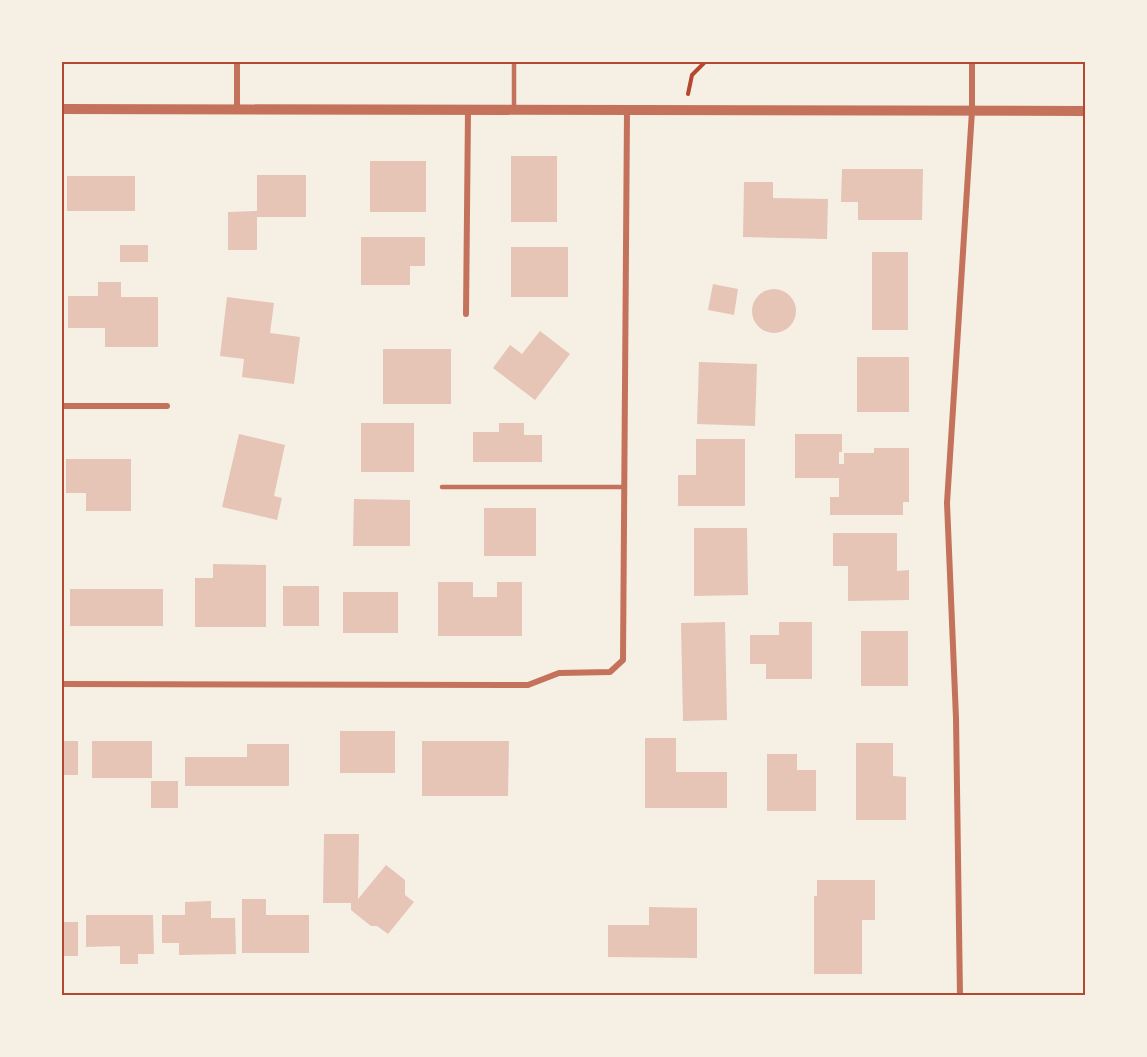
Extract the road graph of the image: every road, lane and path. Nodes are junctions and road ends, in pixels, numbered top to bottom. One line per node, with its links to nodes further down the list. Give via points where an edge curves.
1 (237, 62): 6 (street)
2 (514, 62): 8 (lane)
3 (705, 62): 10 (path, via 692,75)
4 (972, 62): 11 (street)
5 (62, 109): 6 (street)
6 (237, 110): 7 (street)
7 (468, 111): 8 (street); 13 (street)
8 (514, 111): 9 (street)
9 (627, 111): 10 (street); 17 (street)
10 (684, 111): 11 (street)
11 (972, 111): 12 (street); 19 (street, via 947,503 956,718)
12 (1086, 111)
13 (466, 314)
14 (62, 406): 15 (street)
15 (167, 406)
16 (442, 487): 17 (lane)
17 (624, 487): 18 (street, via 623,660 610,672 559,673 528,685)
18 (62, 684)
19 (960, 996)

